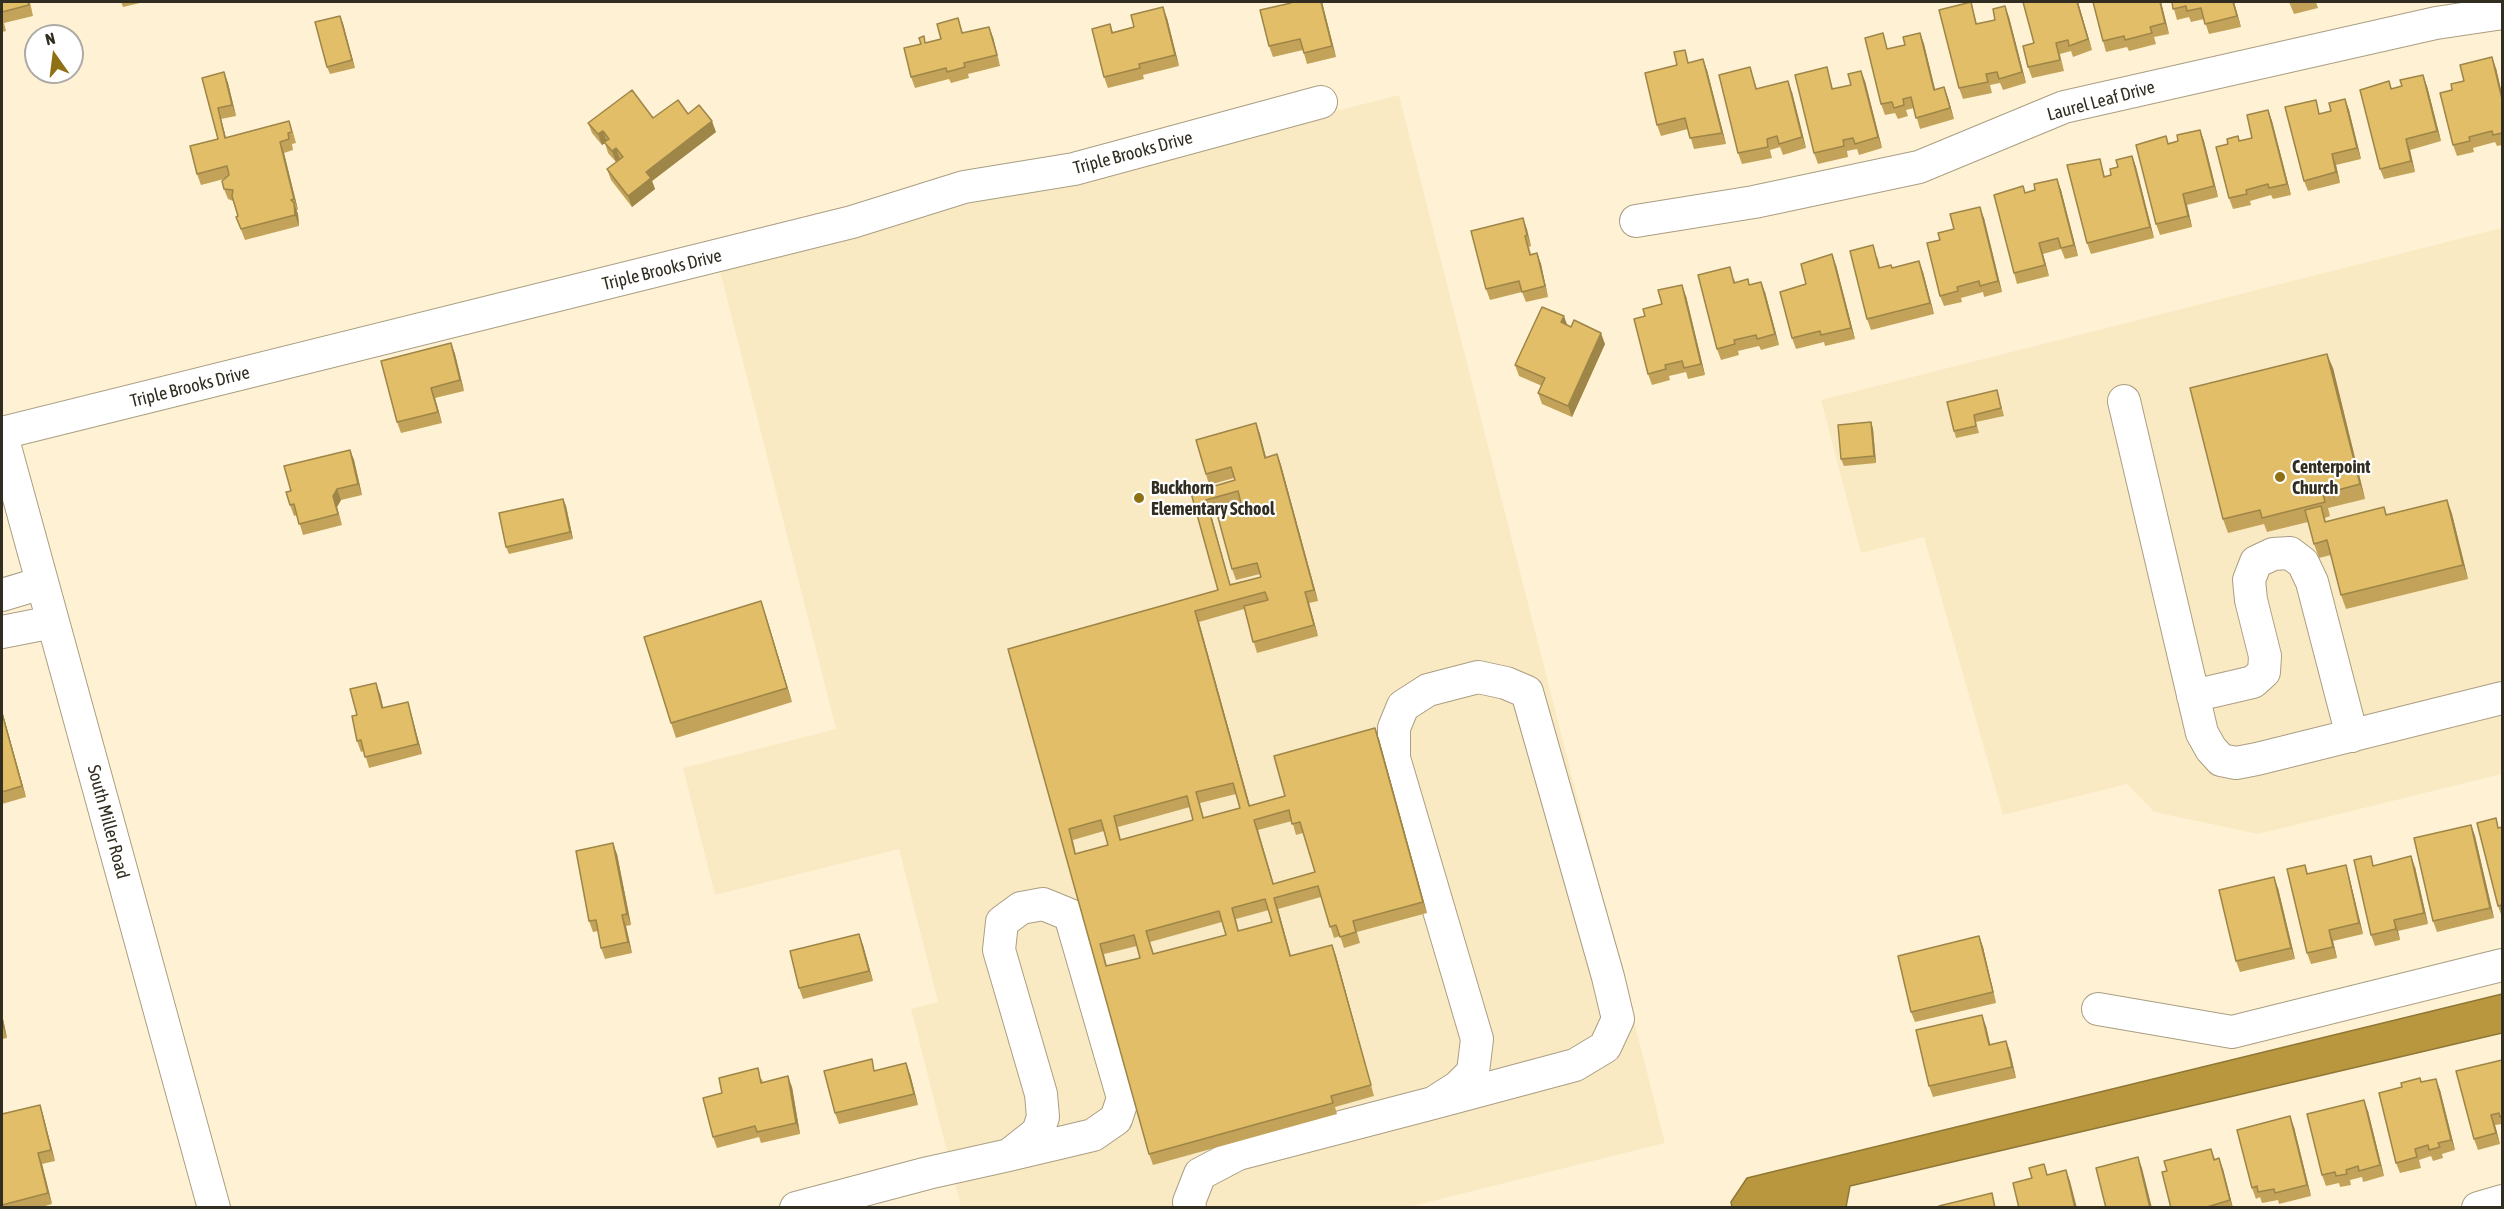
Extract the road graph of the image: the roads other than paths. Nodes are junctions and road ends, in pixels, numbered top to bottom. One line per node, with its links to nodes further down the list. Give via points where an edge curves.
1 (2502, 14): 3 (street, Laurel Leaf Drive, via 2436,23 2064,107 1919,167 1754,202)
2 (1321, 102): 5 (street, Triple Brooks Drive, via 1074,169 964,187 852,222)
3 (1635, 221)
4 (2124, 401): 10 (street)
5 (2, 435): 6 (street, South Miller Road)
6 (42, 583): 7 (street); 8 (street, South Miller Road)
7 (2, 594)
8 (53, 622): 9 (street); 18 (street, South Miller Road)
9 (2, 632)
10 (2193, 696): 12 (street, via 2202,733 2221,760 2236,763); 12 (street, via 2253,682 2265,672 2249,580 2256,562 2273,554 2290,553 2303,563 2312,582)
11 (2502, 698): 12 (street)
12 (2352, 736)
13 (2502, 965): 14 (street, via 2232,1032)
14 (2098, 1009)
15 (1433, 1103): 15 (street, via 1575,1065 1605,1047 1618,1019 1527,692 1478,677 1428,690 1403,706 1394,728 1392,753 1477,1039 1473,1072); 20 (street, via 1238,1154 1200,1173)
16 (1009, 1155): 16 (street, via 1094,1135 1116,1119 1123,1098 1070,915 1043,904 1020,908 1002,922 999,950 1041,1094 1043,1117 1038,1132); 19 (street)
17 (2502, 1201): 21 (street)
18 (214, 1208)
19 (796, 1208)
20 (1190, 1208)
21 (2478, 1208)

